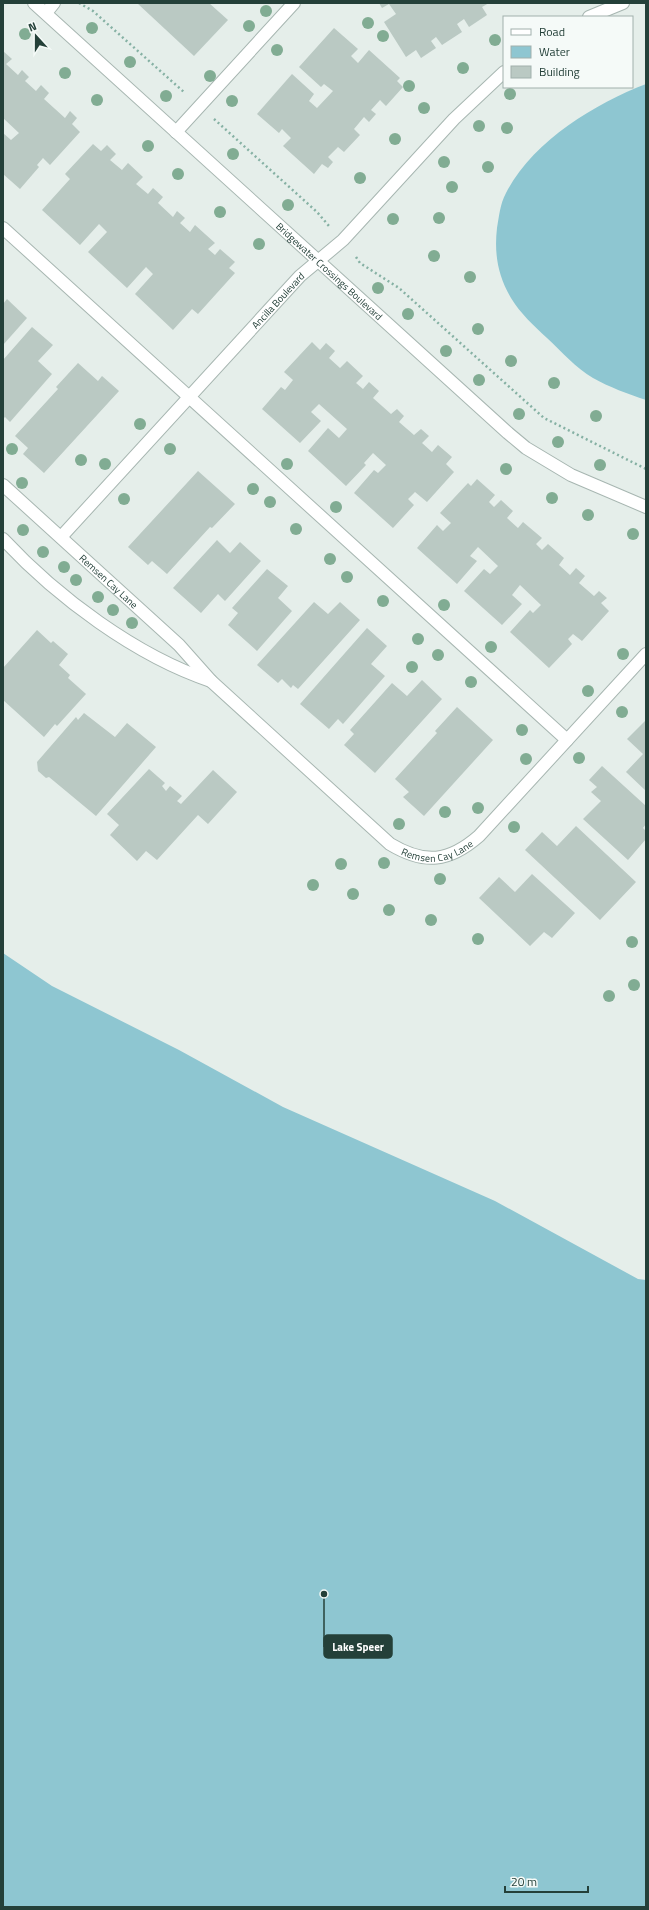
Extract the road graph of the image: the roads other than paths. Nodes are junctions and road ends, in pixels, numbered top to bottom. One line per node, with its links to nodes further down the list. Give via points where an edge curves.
1 (34, 3): 5 (street, Bridgewater Crossings Boulevard)
2 (54, 3): 5 (street)
3 (294, 3): 8 (street)
4 (623, 3): 6 (street)
5 (46, 13): 8 (street, Bridgewater Crossings Boulevard)
6 (591, 16)
7 (503, 73): 10 (street, Ancilla Boulevard, via 464,109 343,240)
8 (176, 132): 10 (street, Bridgewater Crossings Boulevard)
9 (3, 228): 11 (street)
10 (318, 261): 11 (street, Ancilla Boulevard, via 300,276); 13 (street, Bridgewater Crossings Boulevard, via 526,448 571,475)
11 (189, 398): 14 (street, Ancilla Boulevard); 18 (street)
12 (3, 485): 14 (street, Remsen Cay Lane)
13 (646, 507)
14 (61, 537): 17 (street, Remsen Cay Lane, via 179,645)
15 (3, 539): 17 (street, Remsen Cay Lane, via 59,590 112,630 165,663)
16 (646, 654): 18 (street, Remsen Cay Lane)
17 (211, 682): 18 (street, Remsen Cay Lane, via 390,844 419,858 435,859 466,847)
18 (566, 740)

